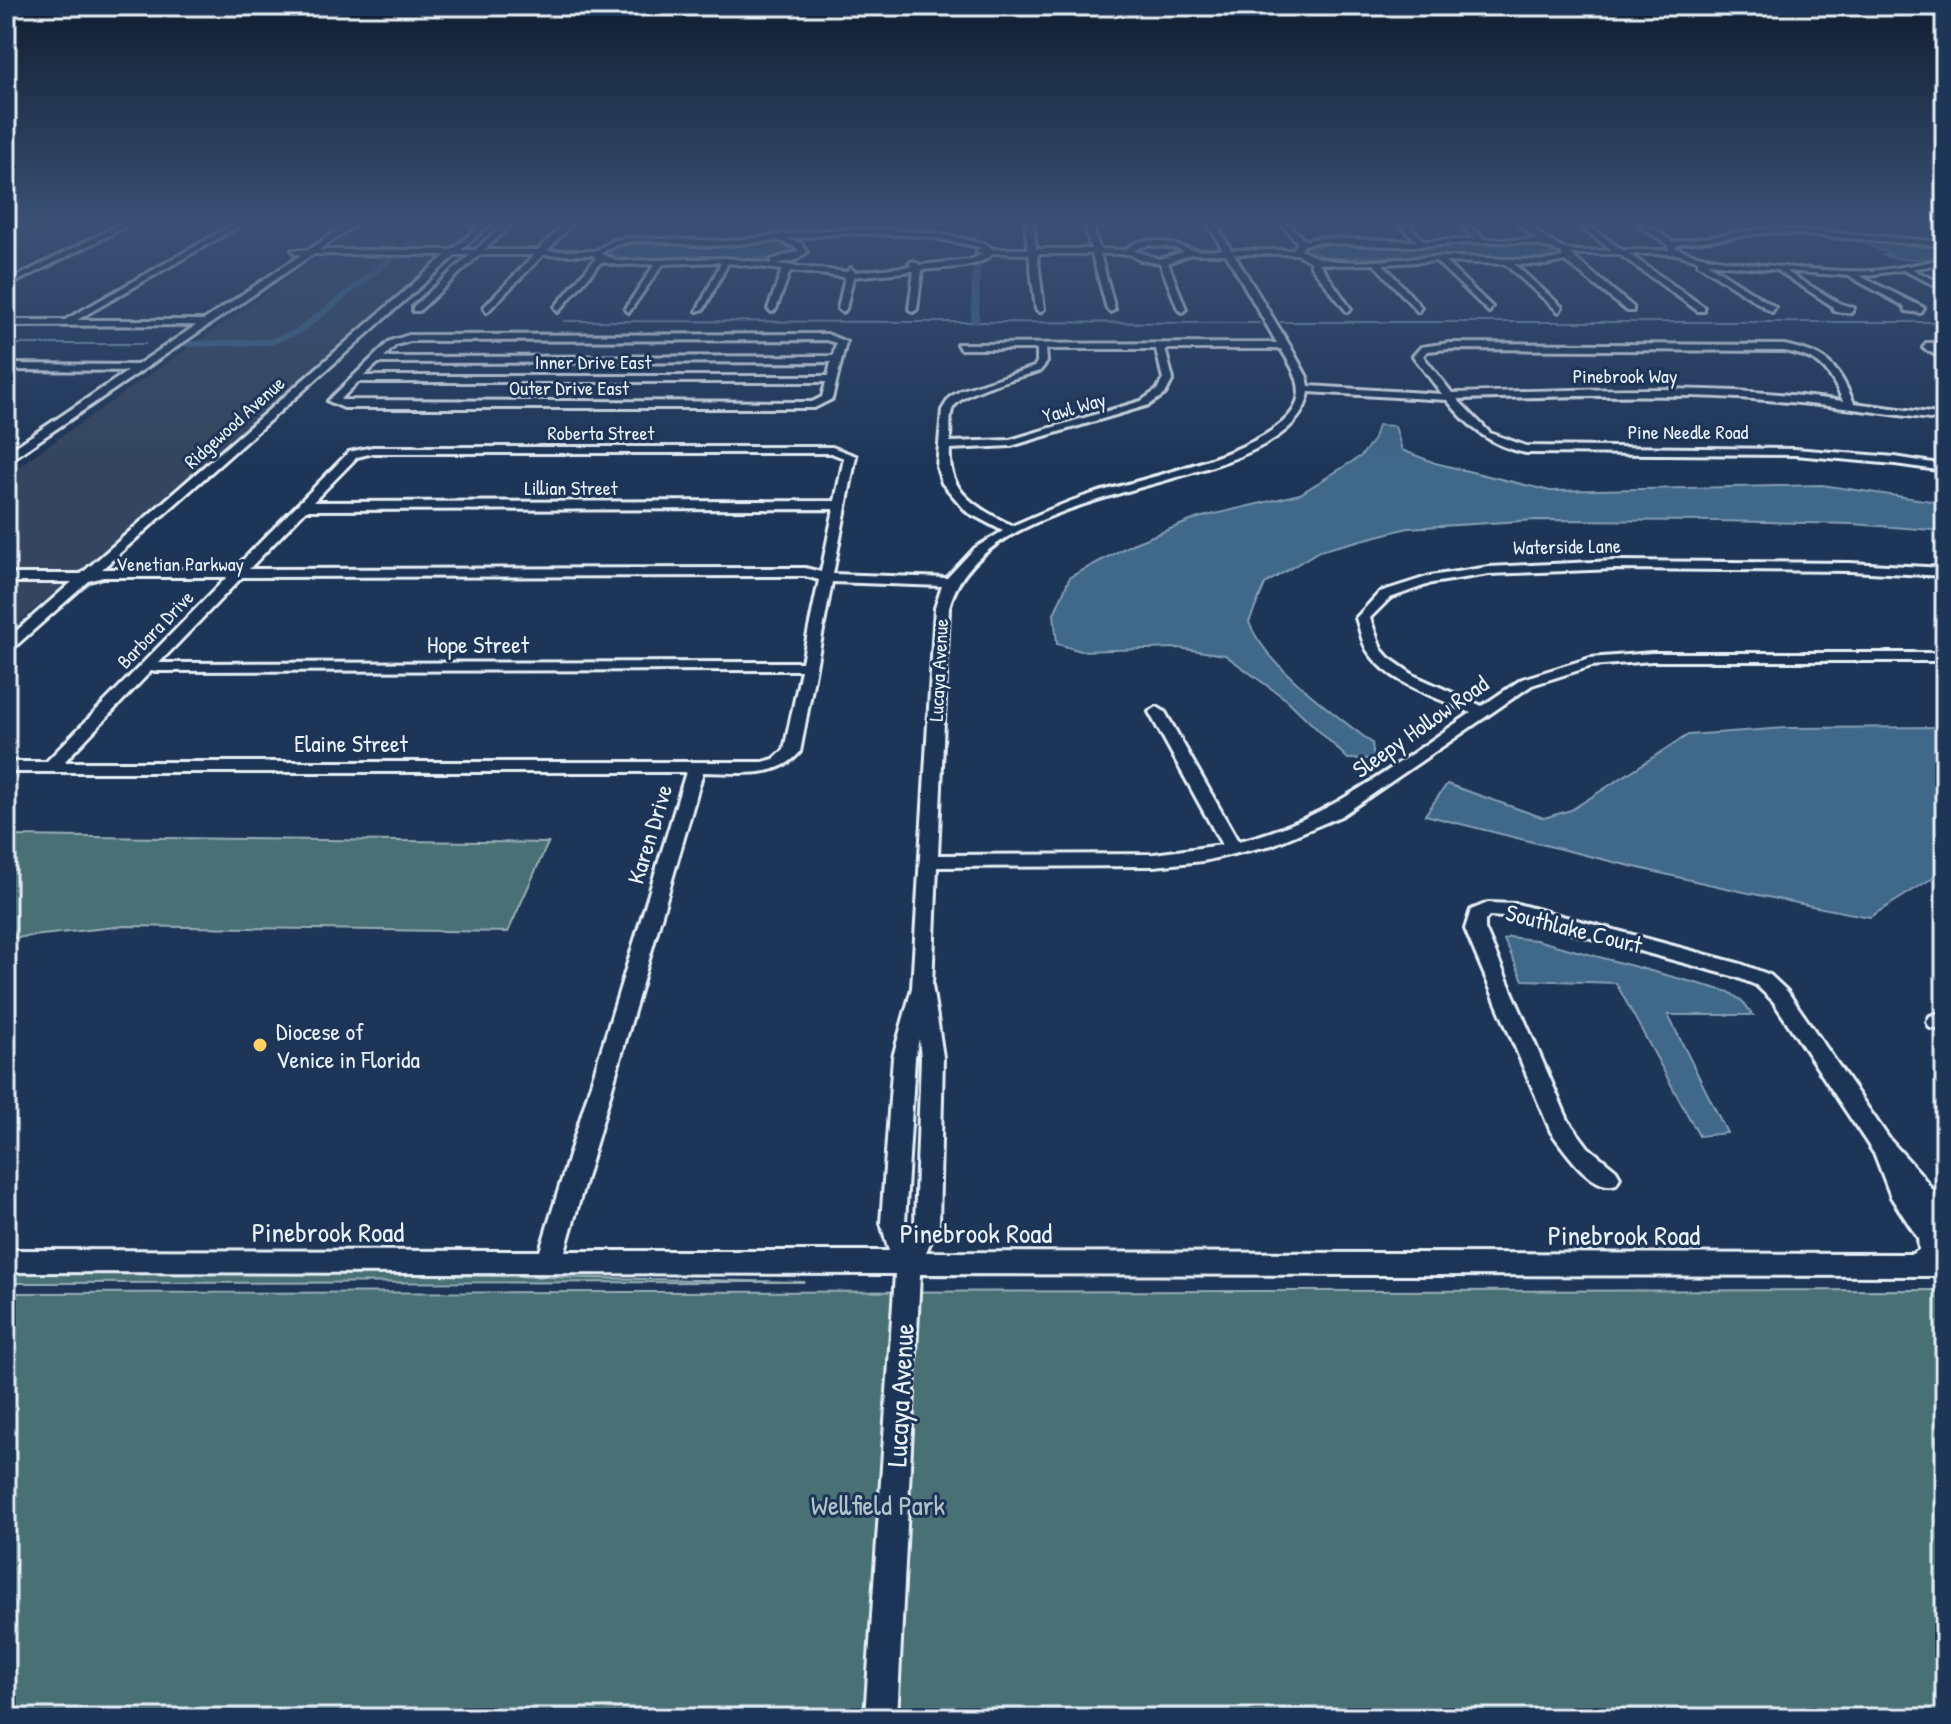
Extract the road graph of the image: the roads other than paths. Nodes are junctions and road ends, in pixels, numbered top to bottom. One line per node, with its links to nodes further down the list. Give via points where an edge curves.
1 (99, 304): 43 (street)
2 (219, 304): 44 (main road)
3 (232, 304): 45 (main road)
4 (407, 304): 56 (street, Ridgewood Avenue)
5 (421, 304): 24 (street)
6 (491, 304): 25 (street)
7 (561, 304): 26 (street)
8 (632, 304): 27 (street)
9 (702, 304): 28 (street)
10 (773, 304): 29 (street)
11 (843, 304): 30 (street)
12 (913, 304): 31 (street)
13 (1039, 304): 32 (street)
14 (1110, 304): 33 (street)
15 (1180, 304): 34 (street)
16 (1258, 304): 49 (street)
17 (1344, 304): 35 (street)
18 (1414, 304): 36 (street)
19 (1484, 304): 37 (street)
20 (1554, 304): 38 (street)
21 (1625, 304): 39 (street)
22 (1695, 304): 40 (street)
23 (1765, 304): 41 (street)
24 (416, 309)
25 (487, 309)
26 (558, 309)
27 (629, 309)
28 (700, 309)
29 (772, 309)
30 (842, 309)
31 (913, 309)
32 (1040, 309)
33 (1111, 309)
34 (1182, 309)
35 (1347, 309)
36 (1418, 309)
37 (1489, 309)
38 (1559, 309)
39 (1630, 309)
40 (1701, 309)
41 (1772, 309)
42 (6, 323): 43 (street)
43 (67, 323): 44 (street)
44 (189, 323): 45 (street); 54 (main road)
45 (206, 323): 55 (main road)
46 (960, 346): 47 (street)
47 (1041, 346): 48 (street); 63 (street, via 1037,369 971,390 950,403)
48 (1160, 346): 49 (street); 63 (street, Yawl Way, via 1168,379 1145,403 1017,442)
49 (1285, 346): 58 (street)
50 (1945, 346): 51 (street, via 1926,346)
51 (1945, 357)
52 (837, 359): 56 (street); 56 (street, via 841,341 827,337 415,337 396,341); 57 (street)
53 (6, 367): 54 (street)
54 (121, 368): 55 (street); 62 (main road)
55 (140, 368): 66 (main road)
56 (347, 369): 57 (street, Inner Drive East); 57 (street, Outer Drive East, via 333,402 344,405 807,405 825,401); 73 (street, Ridgewood Avenue)
57 (832, 379)
58 (1305, 389): 59 (street, Pinebrook Way); 70 (street, Lucaya Avenue, via 1292,419 1252,447)
59 (1450, 397): 60 (street, Pinebrook Way, via 1692,393); 60 (street, Pine Needle Road, via 1419,359 1421,351 1449,346 1760,346 1825,360); 67 (street, Pine Needle Road, via 1480,433 1526,449 1790,450)
60 (1850, 404): 61 (street, Pinebrook Way)
61 (1945, 418)
62 (6, 444)
63 (945, 446): 70 (street, via 944,474 953,491 971,509)
64 (844, 452): 65 (street, Roberta Street); 68 (street, Karen Drive, via 850,458)
65 (357, 453): 69 (street, Barbara Drive)
66 (6, 459)
67 (1945, 468)
68 (841, 505): 69 (street, Lillian Street); 75 (street, Karen Drive)
69 (301, 506): 74 (street, Barbara Drive)
70 (1011, 530): 76 (street, Lucaya Avenue, via 977,553)
71 (1945, 572): 82 (street, Waterside Lane, via 1827,566 1499,567 1427,580 1376,602 1364,619 1364,629 1380,657)
72 (6, 578): 73 (street, Venetian Parkway)
73 (84, 578): 74 (street, Venetian Parkway, via 95,583); 77 (street, Ridgewood Avenue)
74 (230, 578): 75 (street, Venetian Parkway, via 802,583); 80 (street, Barbara Drive)
75 (827, 578): 76 (street, Venetian Parkway); 79 (street, Karen Drive)
76 (951, 582): 87 (street, Lucaya Avenue, via 940,618)
77 (6, 647)
78 (1945, 657): 82 (street, Sleepy Hollow Road, via 1607,660 1542,676)
79 (809, 666): 80 (street, Hope Street); 85 (street, Karen Drive, via 787,758 763,767)
80 (147, 667): 83 (street, Barbara Drive)
81 (1157, 712): 86 (street)
82 (1483, 712): 86 (street, Sleepy Hollow Road, via 1335,812)
83 (51, 766): 84 (street, Elaine Street); 85 (street, Elaine Street)
84 (6, 767)
85 (696, 767): 93 (street, Karen Drive)
86 (1233, 849): 87 (street, Sleepy Hollow Road, via 1118,862)
87 (928, 861): 88 (street, Lucaya Avenue)
88 (922, 985): 94 (street, Lucaya Avenue, via 932,1057 927,1223); 94 (street, Lucaya Avenue, via 904,1057 893,1223)
89 (1882, 1147): 90 (street, Southlake Court, via 1788,1008 1763,980 1517,911 1492,908 1479,913 1475,929 1559,1125 1580,1154); 91 (street, Southlake Court); 95 (street, Southlake Court, via 1899,1190 1932,1242 1931,1256)
90 (1608, 1177)
91 (1945, 1226)
92 (6, 1261): 93 (street, Pinebrook Road)
93 (549, 1263): 94 (street, Pinebrook Road)
94 (908, 1263): 95 (street, Pinebrook Road); 97 (street, Lucaya Avenue)
95 (1915, 1265): 96 (street, Pinebrook Road)
96 (1945, 1265)
97 (881, 1718)

